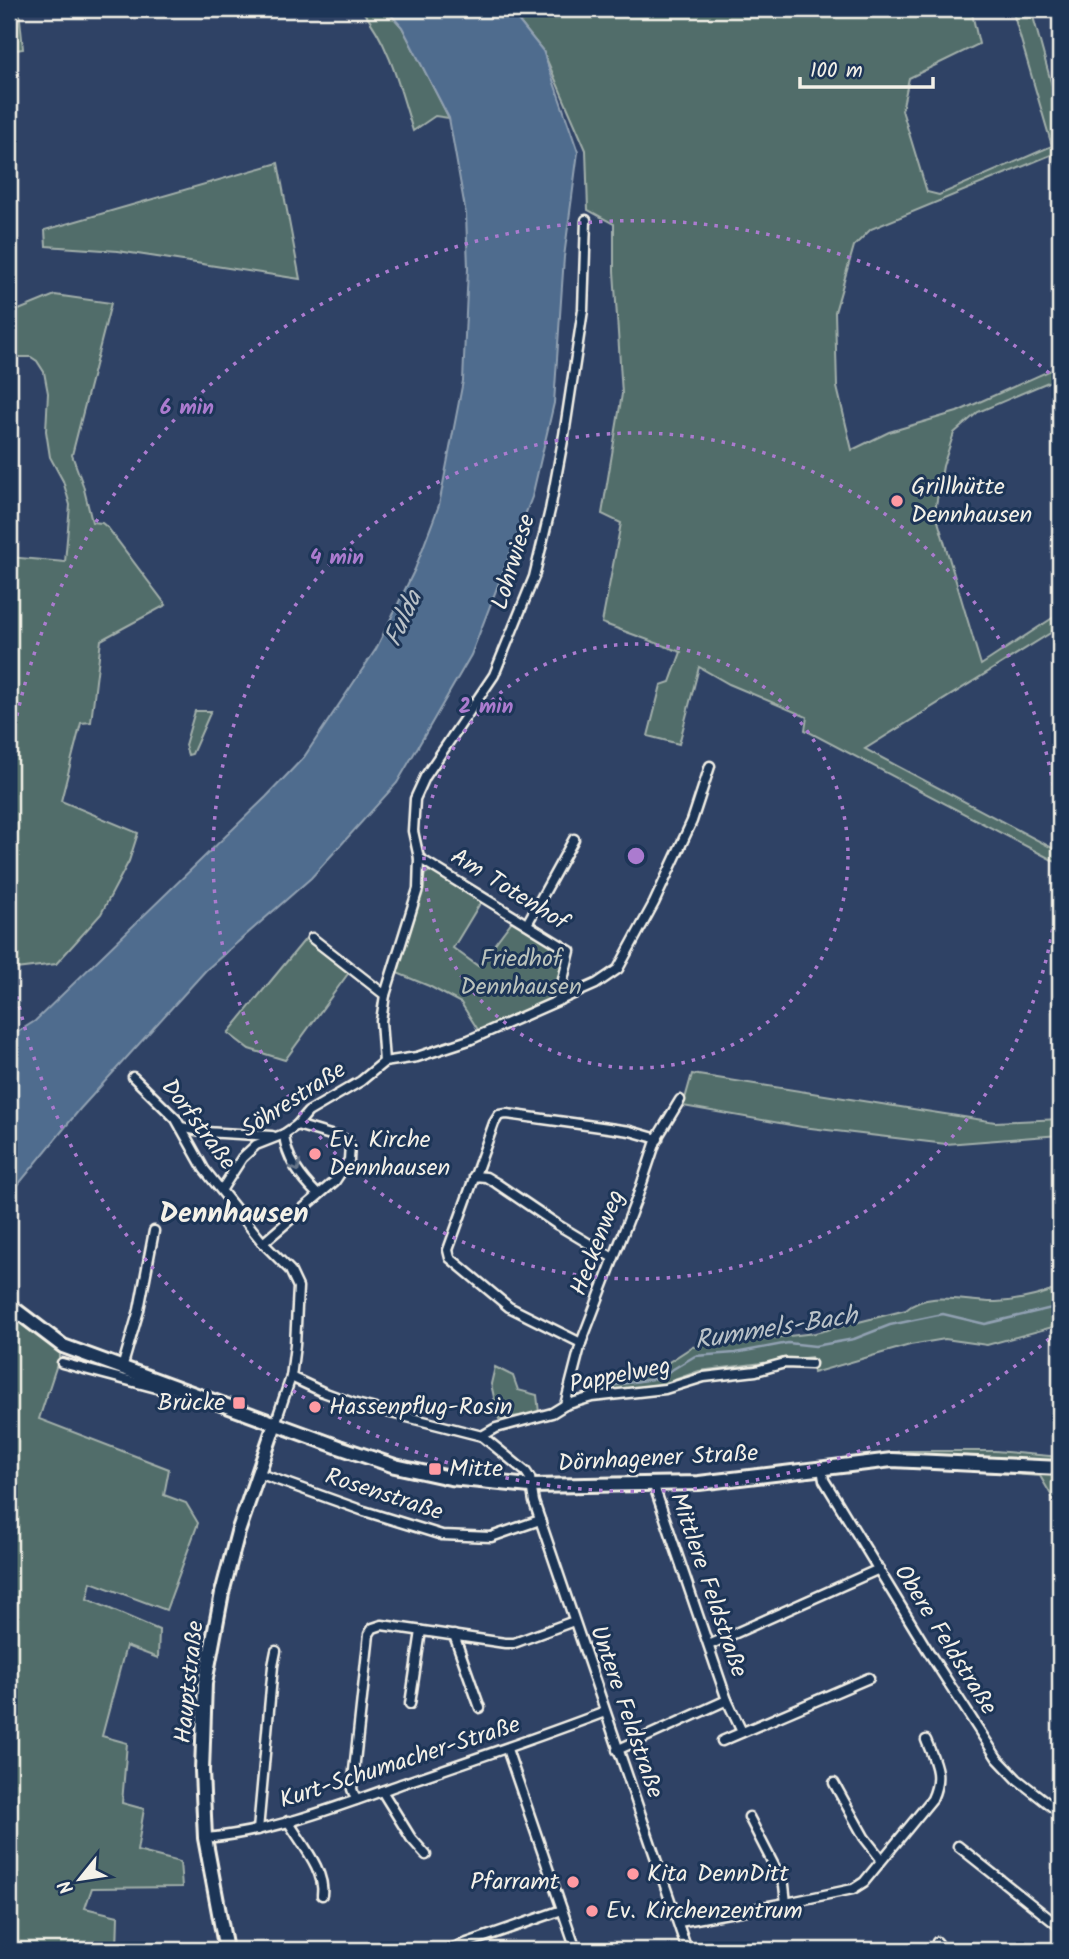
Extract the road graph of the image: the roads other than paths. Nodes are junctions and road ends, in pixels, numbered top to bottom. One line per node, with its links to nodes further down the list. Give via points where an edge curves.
1 (586, 220): 4 (street, Lohrwiese, via 583,310 555,485 534,577 494,675 415,799 413,831)
2 (710, 766): 8 (street, Söhrestraße, via 692,821 618,969)
3 (575, 839): 5 (street)
4 (419, 858): 5 (street, Am Totenhof); 7 (street, Lohrwiese, via 418,889)
5 (527, 924): 8 (street, Am Totenhof, via 570,951)
6 (312, 938): 7 (street)
7 (385, 995): 9 (street, Lohrwiese)
8 (558, 1000): 9 (street, Söhrestraße, via 444,1049)
9 (384, 1062): 12 (street, Söhrestraße, via 308,1112)
10 (133, 1077): 13 (street, Dorfstraße)
11 (680, 1100): 15 (street, Heckenweg)
12 (297, 1125): 14 (street, Söhrestraße); 18 (street, via 350,1144 343,1171)
13 (181, 1127): 14 (street); 17 (street, Dorfstraße, via 204,1169)
14 (279, 1135): 17 (street, Söhrestraße, via 256,1145 242,1158); 18 (street, one-way to 18, via 298,1175)
15 (658, 1139): 16 (street, via 606,1127 499,1115); 21 (street, Heckenweg)
16 (474, 1176): 21 (street, via 496,1182); 23 (street, via 448,1250 450,1258 509,1307)
17 (222, 1189): 20 (street, Dorfstraße)
18 (318, 1195): 20 (street)
19 (154, 1231): 26 (street)
20 (263, 1242): 27 (street, Dorfstraße, via 290,1270 298,1287)
21 (613, 1258): 23 (street, Heckenweg)
22 (9, 1305): 26 (street, via 63,1346)
23 (581, 1343): 29 (street, Heckenweg)
24 (62, 1363): 28 (street, via 164,1390)
25 (811, 1364): 29 (street, Pappelweg, via 785,1363)
26 (122, 1368): 28 (street)
27 (291, 1377): 30 (street, Dorfstraße); 31 (street, Dörnhagener Straße, via 356,1404)
28 (175, 1387): 30 (street)
29 (565, 1405): 31 (street, Pappelweg)
30 (275, 1424): 34 (street, Hauptstraße); 36 (street, via 395,1466 450,1478)
31 (482, 1436): 36 (street, Dörnhagener Straße, via 526,1472)
32 (822, 1468): 33 (street, Dörnhagener Straße, via 892,1460); 35 (street, Dörnhagener Straße, via 699,1483); 38 (street, Obere Feldstraße, via 824,1480)
33 (1060, 1468)
34 (258, 1473): 37 (street, Rosenstraße, via 442,1535 491,1538); 61 (street, Hauptstraße, via 222,1593 205,1683)
35 (653, 1483): 36 (street, Dörnhagener Straße); 42 (street, Mittlere Feldstraße)
36 (530, 1486): 37 (street, Untere Feldstraße)
37 (540, 1520): 39 (street, Untere Feldstraße)
38 (879, 1569): 42 (street); 57 (street, Obere Feldstraße, via 997,1758)
39 (574, 1621): 41 (street, via 514,1643); 48 (street, Untere Feldstraße)
40 (421, 1631): 41 (street); 46 (street); 56 (street, via 382,1625 369,1634 352,1789)
41 (454, 1635): 47 (street)
42 (709, 1645): 45 (street, Mittlere Feldstraße)
43 (276, 1651): 60 (street)
44 (869, 1678): 49 (street)
45 (727, 1700): 49 (street, Mittlere Feldstraße); 53 (street)
46 (410, 1704)
47 (480, 1708)
48 (606, 1712): 52 (street, Kurt-Schumacher-Straße); 53 (street, Untere Feldstraße)
49 (742, 1732): 51 (street)
50 (926, 1740): 64 (street, via 938,1785 932,1799)
51 (722, 1741)
52 (506, 1749): 55 (street, Kurt-Schumacher-Straße); 67 (street)
53 (617, 1750): 68 (street, Untere Feldstraße)
54 (834, 1783): 64 (street)
55 (382, 1791): 56 (street, Kurt-Schumacher-Straße); 63 (street)
56 (356, 1800): 59 (street, Kurt-Schumacher-Straße)
57 (1060, 1813)
58 (749, 1817): 66 (street, via 784,1885)
59 (288, 1821): 60 (street, Kurt-Schumacher-Straße); 65 (street, via 319,1874)
60 (258, 1829): 61 (street, Kurt-Schumacher-Straße)
61 (205, 1838): 71 (street, Hauptstraße)
62 (958, 1846): 69 (street)
63 (426, 1854)
64 (881, 1859): 66 (street, via 853,1889)
65 (322, 1895)
66 (786, 1903): 68 (street)
67 (562, 1910): 72 (street); 73 (street)
68 (679, 1922): 74 (street, Untere Feldstraße)
69 (1060, 1927)
70 (937, 1942): 75 (street)
71 (226, 1950)
72 (447, 1950)
73 (576, 1950)
74 (687, 1950)
75 (943, 1950)

